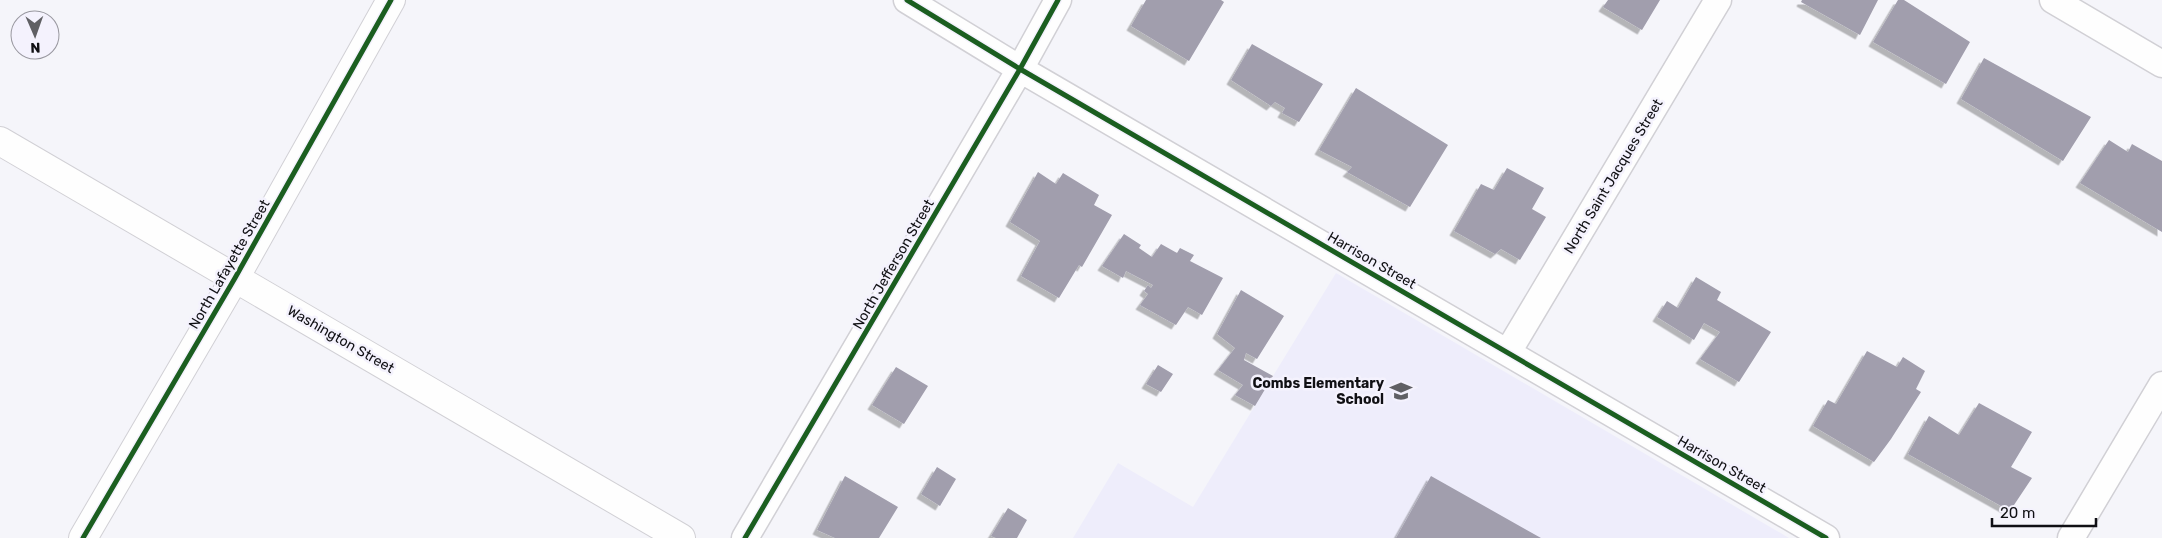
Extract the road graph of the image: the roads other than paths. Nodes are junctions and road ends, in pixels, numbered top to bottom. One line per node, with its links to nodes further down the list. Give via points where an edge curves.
1 (391, 0): 9 (main road, North Lafayette Street)
2 (907, 0): 7 (street, Harrison Street)
3 (1058, 0): 7 (street, North Jefferson Street)
4 (1718, 0): 10 (street, North Saint Jacques Street)
5 (2053, 0): 6 (street)
6 (2162, 64)
7 (1020, 68): 10 (street, Harrison Street); 14 (street, North Jefferson Street)
8 (0, 141): 9 (main road, Washington Street)
9 (235, 278): 12 (main road, North Lafayette Street); 13 (main road, Washington Street)
10 (1508, 352): 15 (street, Harrison Street)
11 (2162, 386): 16 (street)
12 (83, 538)
13 (681, 538)
14 (745, 538)
15 (1826, 538)
16 (2071, 538)

